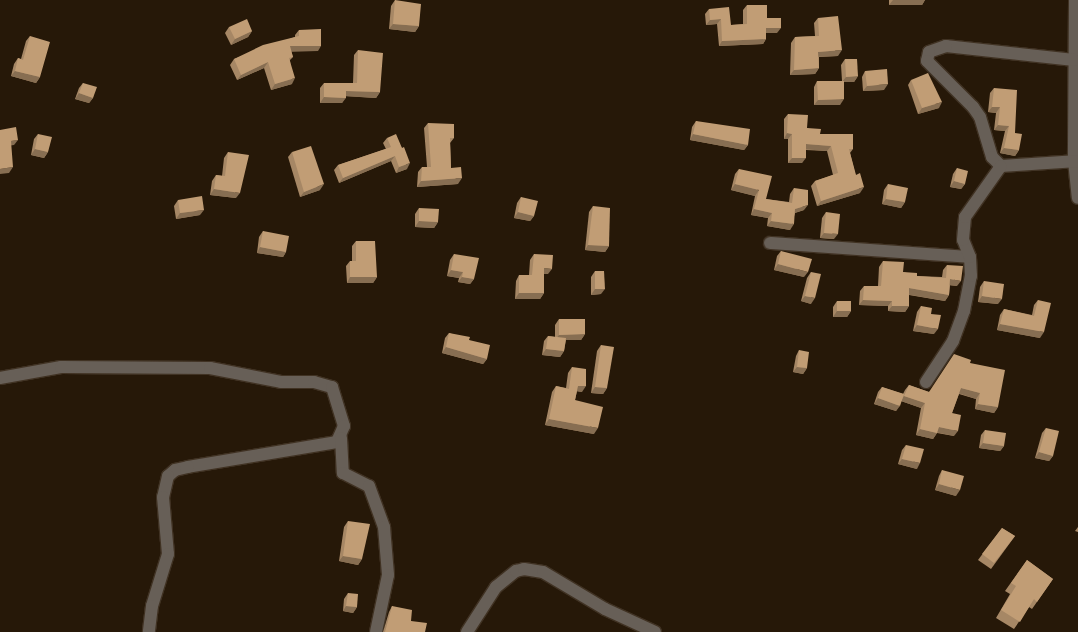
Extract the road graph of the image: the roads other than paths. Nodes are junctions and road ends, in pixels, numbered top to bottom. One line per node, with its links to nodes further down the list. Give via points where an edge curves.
1 (1075, 0): 2 (street)
2 (1074, 60): 3 (street); 4 (street, via 946,46 929,52 929,65 965,98 980,117 990,152)
3 (1076, 160): 4 (street); 5 (street)
4 (1001, 166): 7 (street, via 965,217 963,240)
5 (1078, 198)
6 (770, 243): 7 (street)
7 (970, 257): 9 (street, via 971,276 962,322)
8 (0, 378): 10 (street, via 60,367 210,368 281,382 322,383 332,387 337,399 344,426)
9 (926, 382)
10 (341, 438): 11 (street, via 329,444 188,467 175,470 168,476 163,497 168,554 152,606); 12 (street, via 343,473 369,486 384,527 388,575)
11 (149, 632)
12 (376, 632)
13 (467, 632): 14 (street, via 496,587 516,571 524,569 543,572 605,609)
14 (655, 632)

